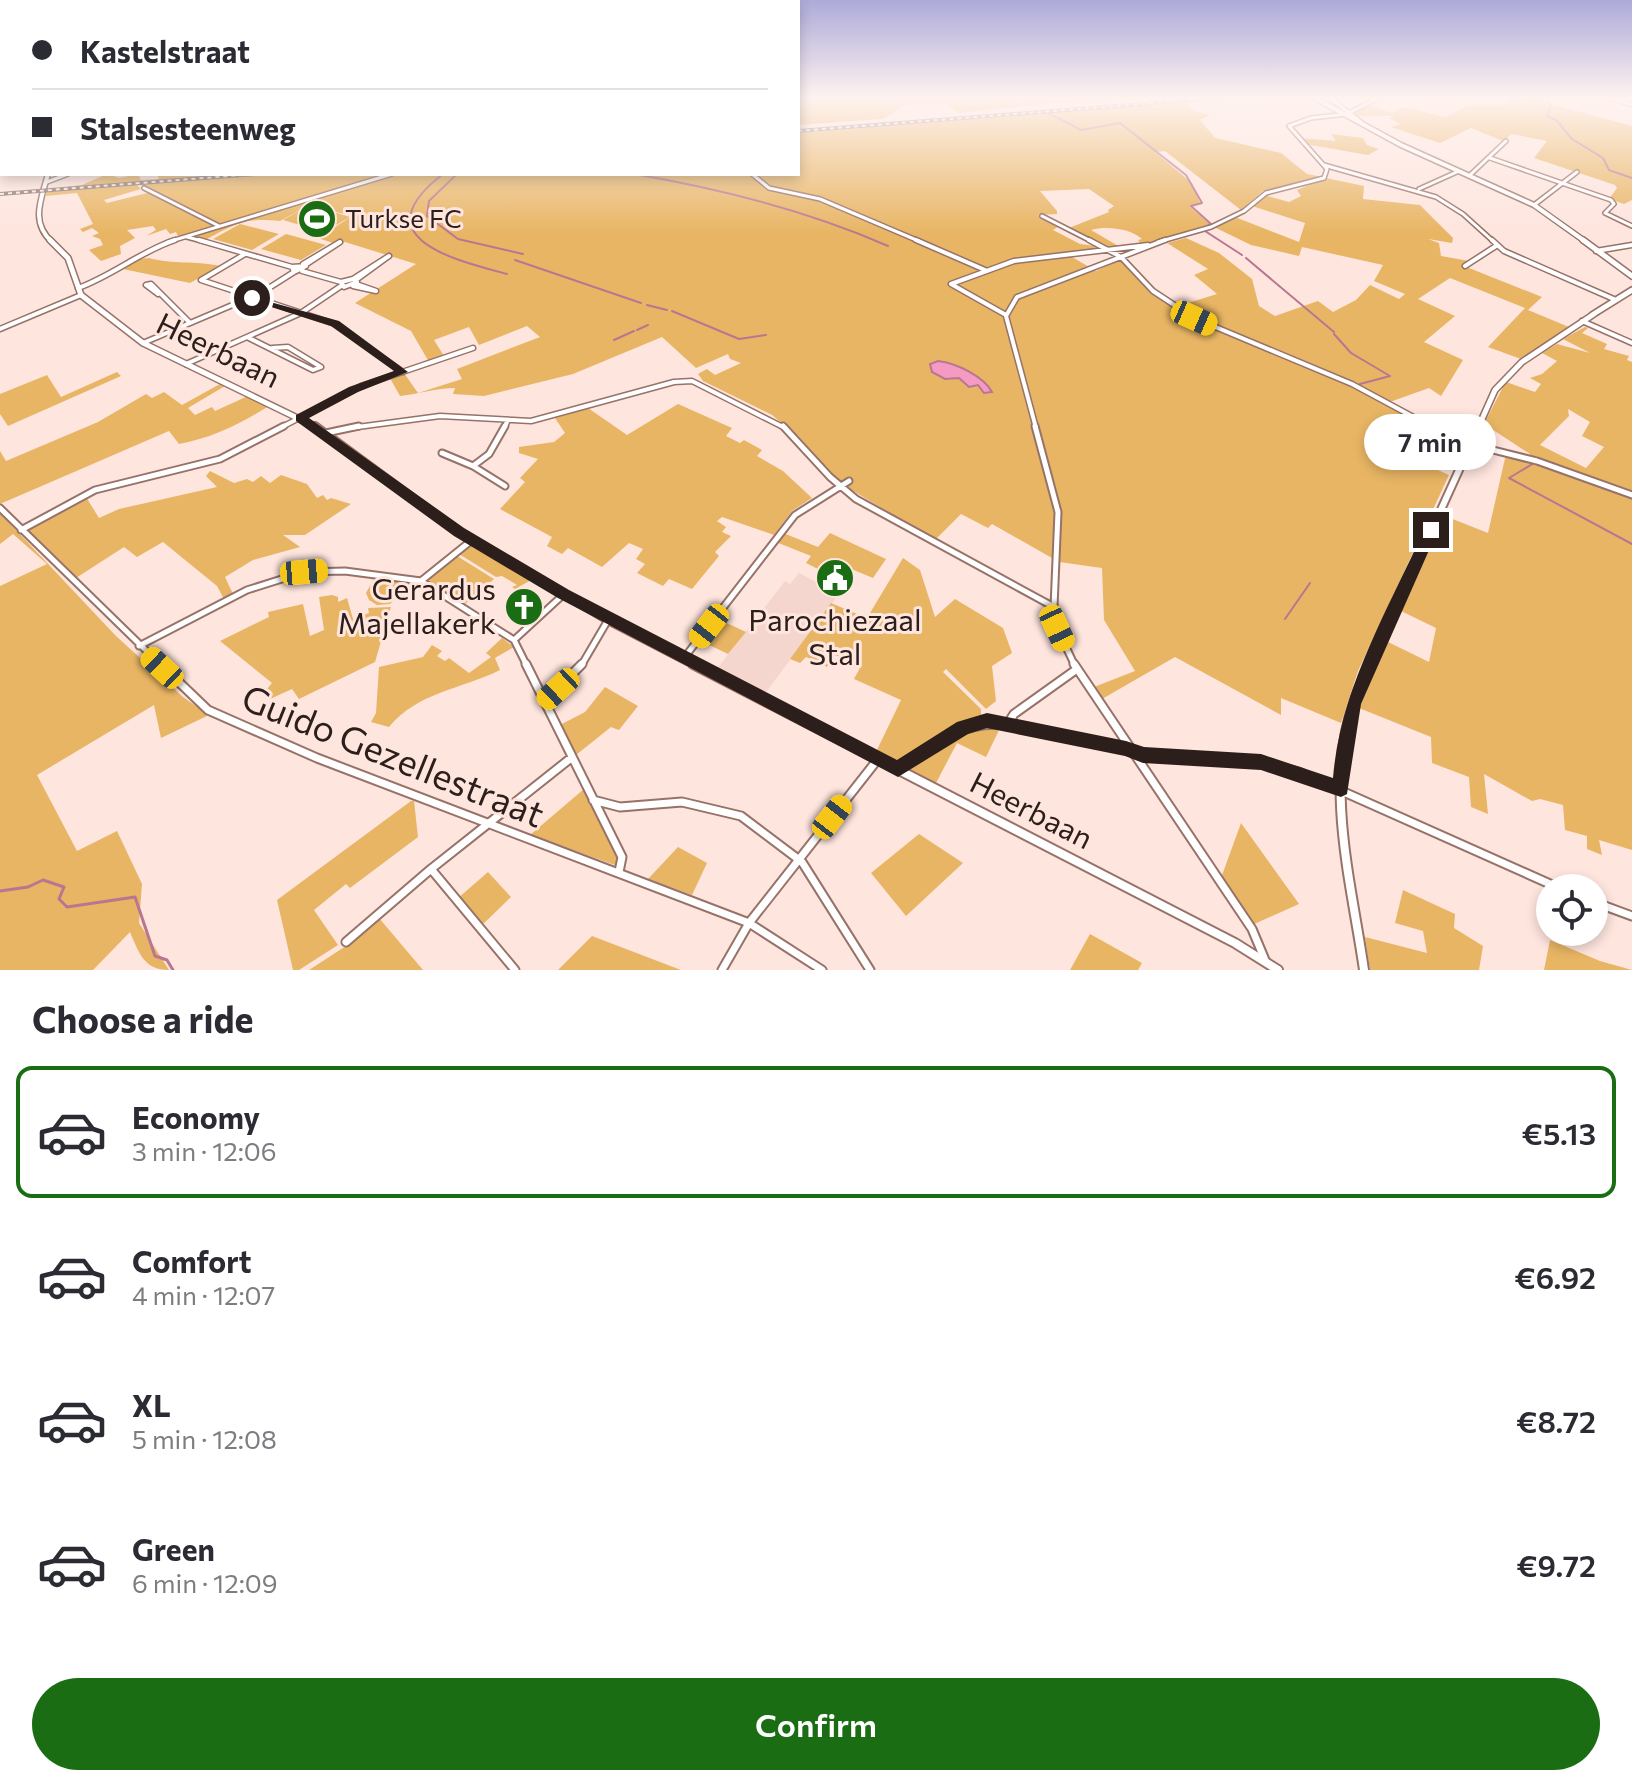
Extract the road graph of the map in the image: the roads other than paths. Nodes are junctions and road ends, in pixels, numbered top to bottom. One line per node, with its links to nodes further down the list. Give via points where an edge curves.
1 (1303, 142): 5 (street)
2 (1399, 142): 6 (street)
3 (1505, 142): 4 (street)
4 (1490, 158): 12 (street); 14 (street)
5 (1325, 167): 16 (street); 22 (street, via 1324,178 1266,193 1211,227)
6 (1459, 171): 12 (street); 16 (street)
7 (1577, 172): 14 (street)
8 (48, 176): 13 (street)
9 (63, 176): 13 (street)
10 (385, 176): 19 (street)
11 (754, 176): 32 (street, via 769,188 820,199)
12 (1469, 176): 17 (street)
13 (47, 182): 36 (street, Heerbaan, via 37,225 68,258)
14 (1563, 184): 17 (street); 20 (street, via 1611,200 1614,204 1605,213)
15 (144, 188): 19 (street)
16 (1418, 189): 24 (street, via 1454,207)
17 (1534, 205): 26 (street)
18 (1042, 216): 25 (street)
19 (220, 226): 21 (street)
20 (1632, 226)
21 (187, 236): 27 (street); 36 (street)
22 (1153, 244): 25 (street); 28 (street)
23 (1632, 245): 26 (street)
24 (1496, 246): 29 (street); 41 (street)
25 (1106, 248): 28 (street); 32 (street)
26 (1595, 252): 33 (street)
27 (245, 254): 31 (street); 40 (street, via 201,280)
28 (1121, 257): 43 (street, via 1017,297); 57 (street, via 1182,312 1359,387)
29 (1465, 266)
30 (304, 267): 30 (street, via 340,242); 31 (street); 35 (street)
31 (292, 270): 40 (street)
32 (986, 270): 43 (street, via 952,286)
33 (1632, 276)
34 (354, 282): 34 (street, via 389,256); 35 (street)
35 (343, 284): 42 (street)
36 (77, 288): 39 (street, Heerbaan)
37 (1632, 290): 41 (street)
38 (158, 294): 45 (street)
39 (81, 295): 46 (street); 48 (street, Heerbaan)
40 (251, 297): 42 (street); 45 (street)
41 (1616, 300): 44 (street)
42 (303, 314): 47 (street); 53 (street, via 345,329)
43 (1006, 316): 69 (street, via 1058,512)
44 (1583, 322): 49 (street); 57 (street, via 1504,377)
45 (190, 323): 48 (street)
46 (0, 329)
47 (248, 337): 50 (street); 52 (street)
48 (143, 343): 52 (street, Heerbaan)
49 (1632, 343)
50 (272, 348): 50 (street, via 311,369 321,367 288,347)
51 (473, 348): 53 (street)
52 (186, 364): 54 (street, Heerbaan)
53 (403, 372): 54 (street)
54 (301, 418): 56 (street, Heerbaan); 65 (street, via 212,461 102,488)
55 (507, 422): 56 (street, via 440,416); 59 (street, via 489,454); 62 (street, via 546,419 674,382 696,381 780,422)
56 (326, 433): 66 (street, Heerbaan)
57 (1469, 445): 63 (street, via 1537,461); 81 (street, via 1353,704)
58 (442, 453): 59 (street)
59 (473, 466): 61 (street)
60 (849, 481): 62 (street)
61 (505, 486)
62 (839, 486): 69 (street); 73 (street, via 795,515)
63 (1632, 495)
64 (0, 508): 65 (street, Guido Gezellestraat)
65 (21, 530): 72 (street, Guido Gezellestraat)
66 (472, 540): 67 (street); 68 (street, Heerbaan)
67 (421, 581): 71 (street); 72 (street, via 345,571 304,572 247,590)
68 (564, 594): 70 (street, Heerbaan); 71 (street)
69 (1054, 607): 74 (street, via 1057,628)
70 (608, 620): 73 (street, Heerbaan); 75 (street, via 578,671)
71 (514, 640): 75 (street)
72 (139, 646): 83 (street, Guido Gezellestraat, via 208,710)
73 (684, 658): 79 (street, Heerbaan)
74 (1077, 669): 76 (street, via 1014,714); 77 (street)
75 (545, 701): 78 (street)
76 (1007, 725): 77 (street); 80 (street, via 969,724)
77 (1133, 752): 81 (street, via 1261,762); 92 (street, via 1252,929)
78 (571, 758): 82 (street); 83 (street)
79 (878, 759): 80 (street, Heerbaan); 84 (street)
80 (898, 769): 92 (street, Heerbaan)
81 (1341, 788): 87 (street); 98 (street)
82 (592, 799): 84 (street, via 620,807 682,802 729,811); 86 (street, via 622,857)
83 (489, 823): 85 (street); 86 (street, Guido Gezellestraat)
84 (797, 861): 90 (street); 96 (street, via 809,871)
85 (431, 869): 91 (street); 93 (street)
86 (619, 872): 90 (street, Guido Gezellestraat)
87 (1536, 877)
88 (1608, 907): 89 (street)
89 (1632, 916)
90 (749, 923): 94 (street); 95 (street, Guido Gezellestraat)
91 (346, 942)
92 (1265, 960): 97 (street, Heerbaan)
93 (515, 970)
94 (722, 970)
95 (822, 970)
96 (870, 970)
97 (1278, 970)
98 (1364, 970)

